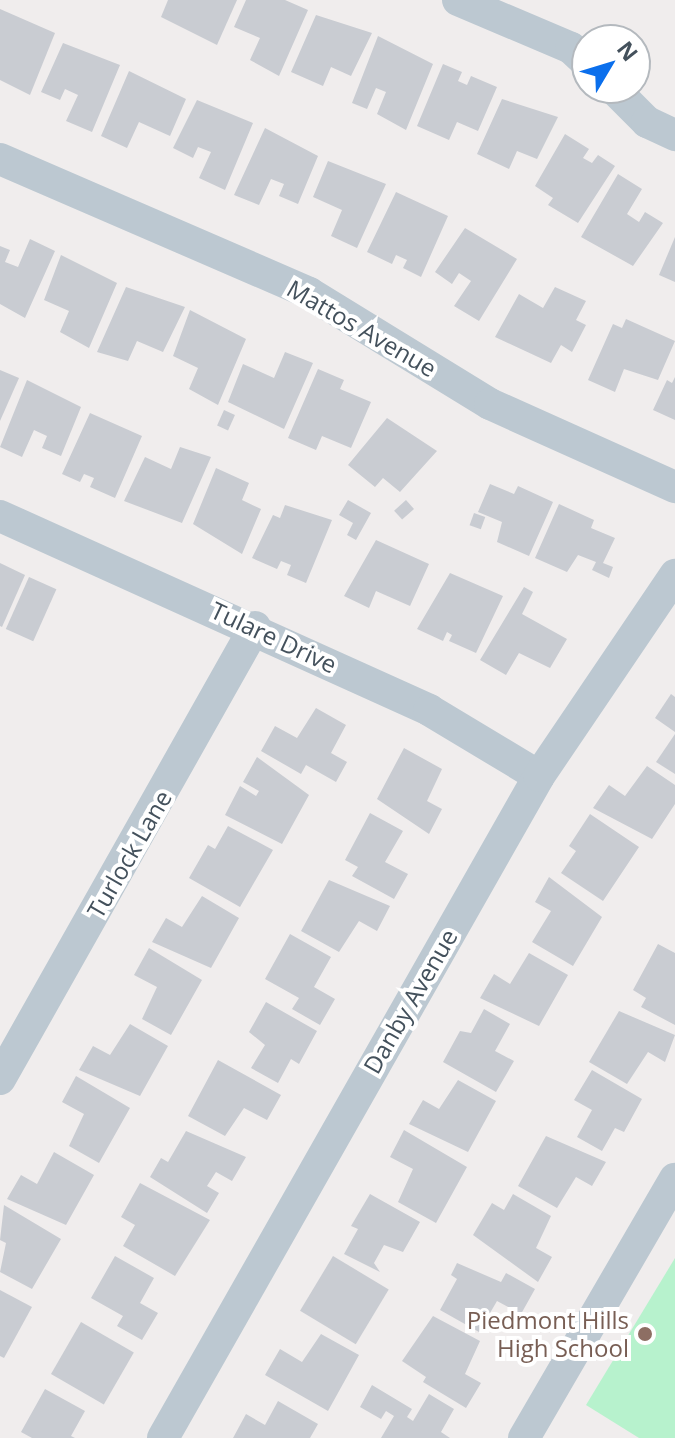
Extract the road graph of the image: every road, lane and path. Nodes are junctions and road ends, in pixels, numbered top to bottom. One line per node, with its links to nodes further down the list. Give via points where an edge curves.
1 (458, 0): 2 (street)
2 (571, 48)
3 (629, 104): 4 (street, via 647,122)
4 (675, 135)
5 (0, 159): 6 (street, Mattos Avenue, via 309,293 490,404)
6 (675, 487)
7 (0, 516): 9 (street, Tulare Drive)
8 (675, 575): 10 (street, Danby Avenue)
9 (255, 627): 10 (street, Tulare Drive, via 429,710); 11 (street, Turlock Lane)
10 (539, 776): 13 (street, Danby Avenue)
11 (0, 1079)
12 (675, 1179): 14 (street)
13 (163, 1438)
14 (524, 1438)

